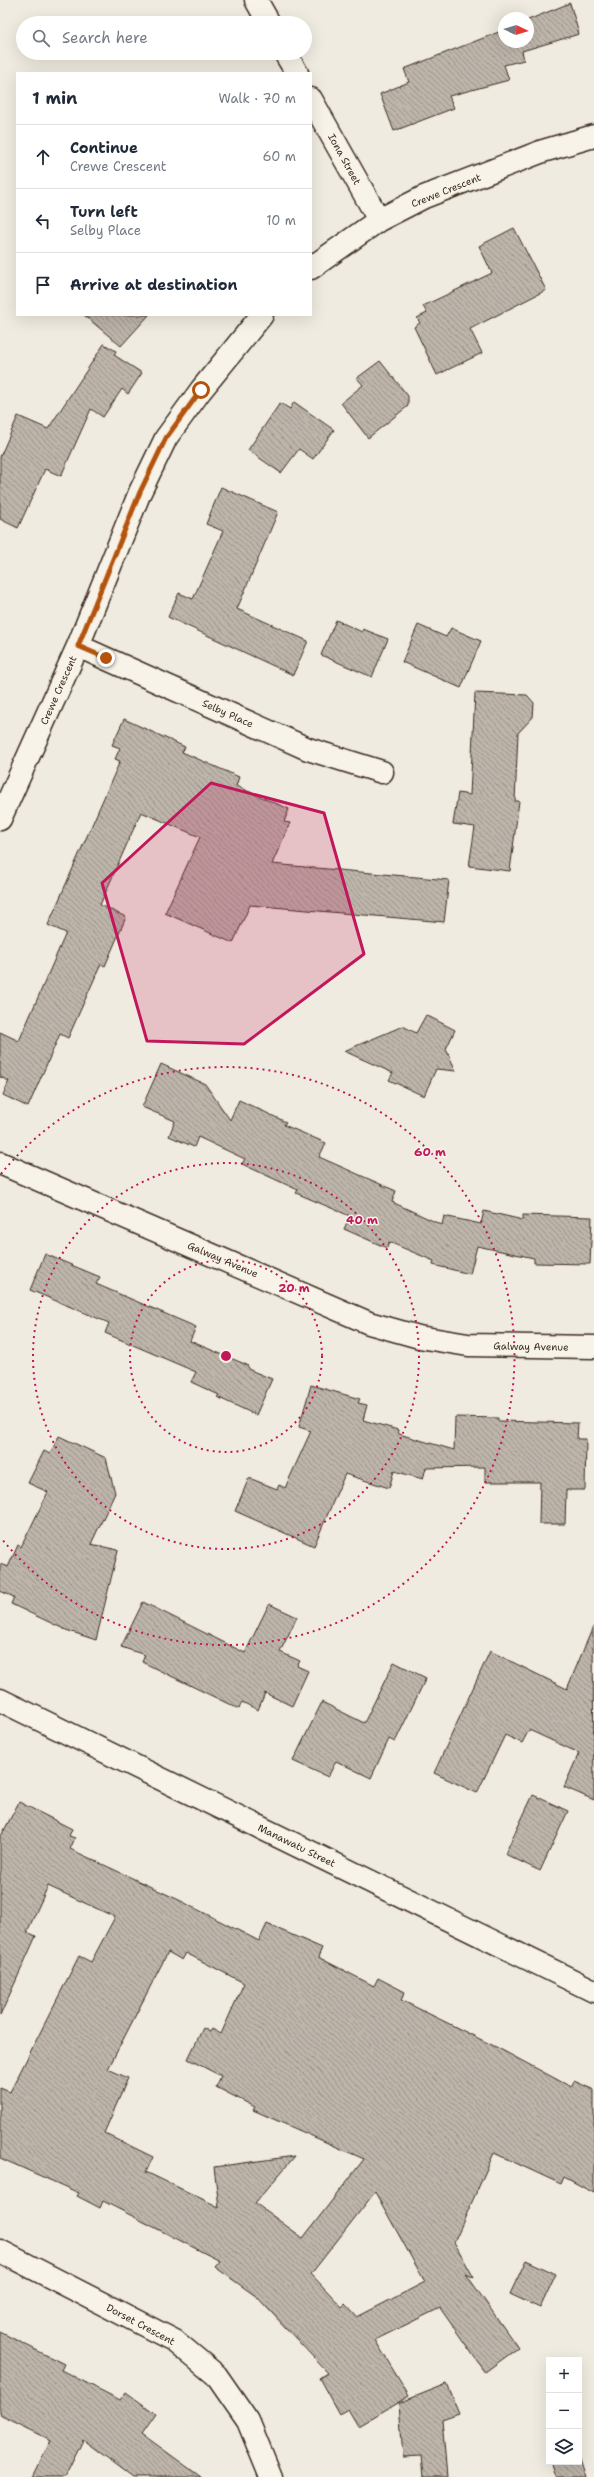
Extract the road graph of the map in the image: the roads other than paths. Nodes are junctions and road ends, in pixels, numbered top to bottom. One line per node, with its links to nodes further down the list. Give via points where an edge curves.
1 (256, 0): 2 (street)
2 (265, 16)
3 (290, 60): 4 (street)
4 (296, 72)
5 (312, 101): 7 (street, Iona Street)
6 (594, 136): 7 (street, Crewe Crescent, via 543,151 424,197)
7 (379, 220): 8 (street, Crewe Crescent)
8 (312, 267)
9 (261, 316): 10 (street, Crewe Crescent, via 166,438 140,492)
10 (78, 646): 11 (street, Selby Place, via 308,749); 12 (street, Crewe Crescent)
11 (382, 772)
12 (0, 819)
13 (0, 1163): 14 (street, Galway Avenue, via 369,1323 419,1337 468,1345)
14 (594, 1347)
15 (0, 1700): 16 (street, Manawatu Street)
16 (594, 1991)
17 (0, 2251): 18 (street, Dorset Crescent, via 175,2341 216,2375 248,2421)
18 (271, 2477)

